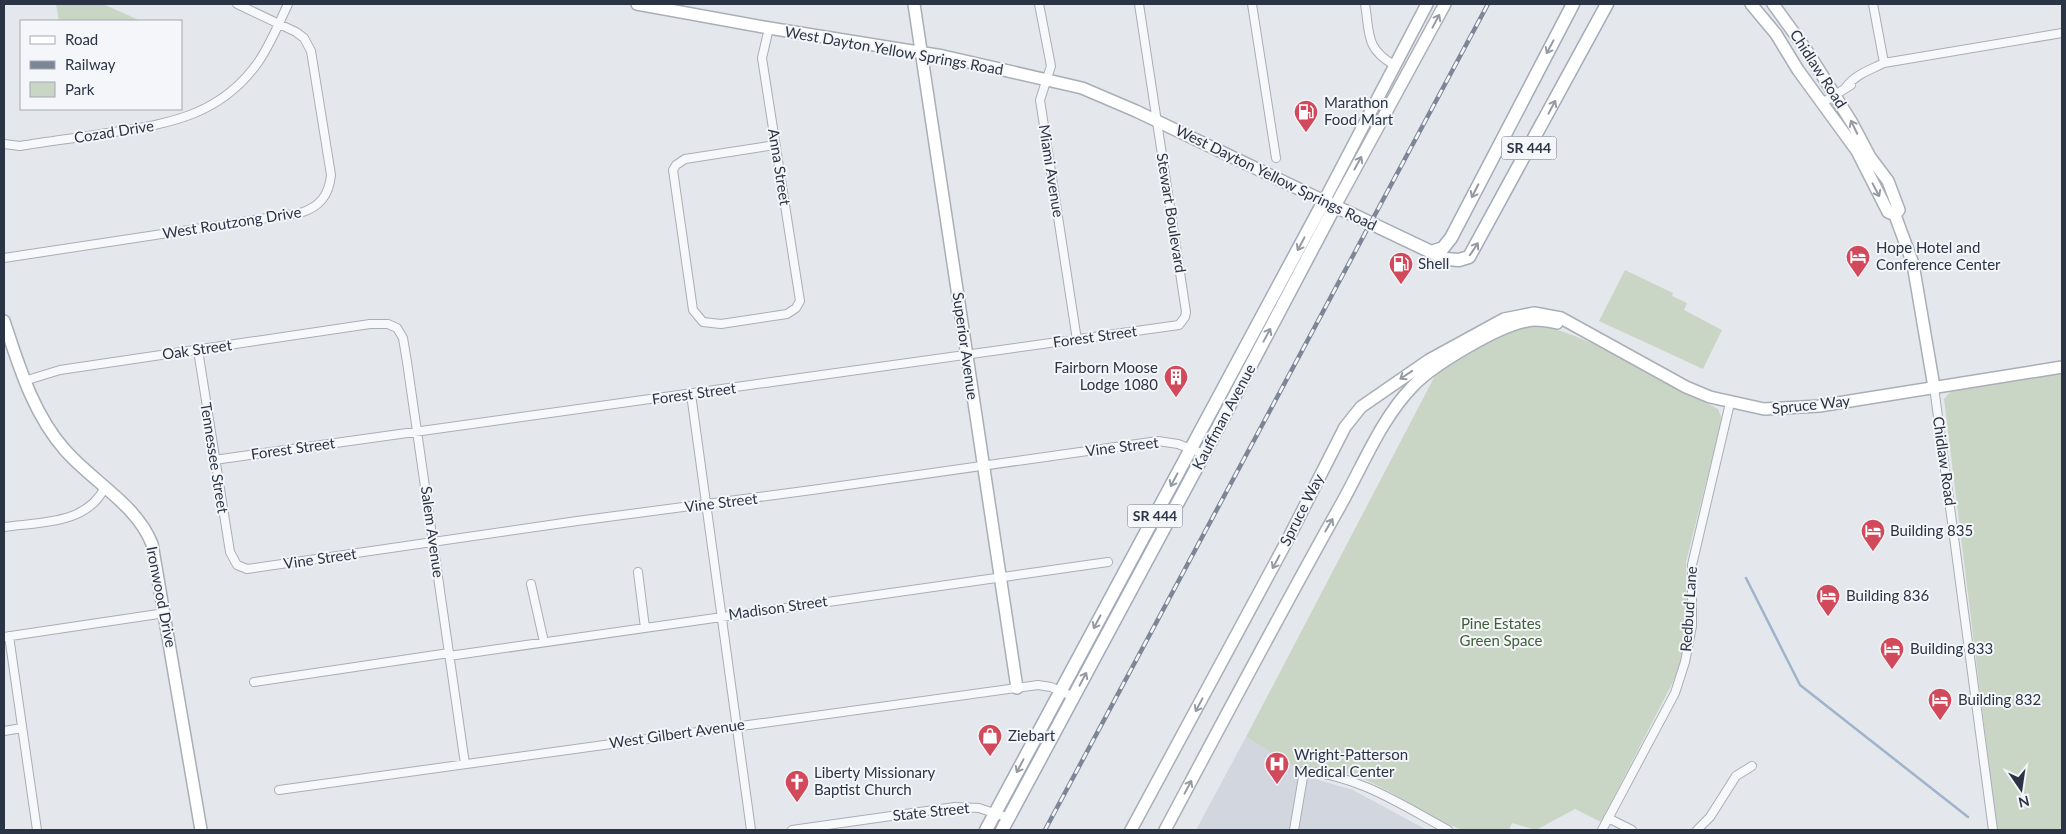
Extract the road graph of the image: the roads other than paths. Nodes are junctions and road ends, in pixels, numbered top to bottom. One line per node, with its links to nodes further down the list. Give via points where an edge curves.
1 (237, 4): 16 (street, West Routzong Drive)
2 (288, 4): 16 (street, Cozad Drive)
3 (637, 4): 17 (street, West Dayton Yellow Springs Road)
4 (914, 4): 19 (street, Superior Avenue)
5 (1039, 4): 22 (street, Miami Avenue, via 1051,66)
6 (1139, 4): 25 (street, Stewart Boulevard)
7 (1252, 4): 28 (street)
8 (1365, 4): 21 (street, via 1372,47)
9 (1427, 4): 21 (street, Kauffman Avenue)
10 (1445, 4): 29 (street, Kauffman Avenue, one-way to 10)
11 (1573, 4): 31 (main road, SR 444, one-way to 31, via 1451,238 1443,248)
12 (1607, 4): 31 (main road, SR 444, one-way to 12, via 1453,260 1464,259 1472,253)
13 (1752, 4): 24 (street, Chidlaw Road, via 1770,28 1783,54)
14 (1773, 4): 23 (street, Chidlaw Road)
15 (1873, 4): 20 (street)
16 (279, 24): 26 (street, Cozad Drive, via 262,57 242,81 198,113 129,130 20,146); 32 (street, West Routzong Drive, via 304,38 314,62 330,175 327,193 317,205 300,213)
17 (769, 28): 19 (street, West Dayton Yellow Springs Road); 27 (street, Anna Street, via 762,58)
18 (2062, 34): 20 (street)
19 (922, 53): 22 (street, West Dayton Yellow Springs Road); 39 (street, Superior Avenue)
20 (1880, 65): 23 (street)
21 (1394, 66): 29 (street, Kauffman Avenue)
22 (1047, 80): 25 (street, West Dayton Yellow Springs Road, via 1105,96); 37 (street, Miami Avenue, via 1040,100)
23 (1835, 94): 24 (street); 30 (street, Chidlaw Road, one-way to 23, via 1899,210 1888,181 1865,150)
24 (1822, 103): 30 (street, Chidlaw Road, one-way to 30, via 1857,150 1889,213)
25 (1156, 121): 29 (street, West Dayton Yellow Springs Road); 35 (street, Stewart Boulevard, via 1186,312 1183,322)
26 (4, 144)
27 (775, 145): 27 (street, Anna Street, via 685,159 676,165 672,176 693,310 699,319 708,323 787,314 798,305 800,296)
28 (1276, 158)
29 (1329, 204): 31 (main road, West Dayton Yellow Springs Road / SR 444); 46 (main road, Kauffman Avenue / SR 444, one-way to 46); 47 (main road, Kauffman Avenue / SR 444, one-way to 29)
30 (1896, 215): 42 (street, Chidlaw Road, via 1917,280)
31 (1431, 252)
32 (4, 258)
33 (4, 321): 41 (street, Ironwood Drive)
34 (370, 324): 38 (street, Oak Street); 45 (street, Salem Avenue, via 388,324 402,335)
35 (1174, 327): 37 (street, Forest Street)
36 (1576, 328): 44 (street, Spruce Way, via 1686,387); 84 (street, Spruce Way, one-way to 84, via 1547,314 1521,314 1504,319 1429,360 1354,414); 85 (street, Spruce Way, one-way to 36, via 1384,426 1412,387 1435,367 1501,330 1527,321 1553,322)
37 (1077, 340): 39 (street, Forest Street)
38 (198, 350): 41 (street, Oak Street, via 60,370); 48 (street, Tennessee Street)
39 (966, 354): 43 (street, Forest Street); 49 (street, Superior Avenue)
40 (2062, 367): 42 (street, Spruce Way)
41 (24, 381): 50 (street, Ironwood Drive, via 41,415 64,448)
42 (1934, 386): 44 (street, Spruce Way, via 1796,409 1764,409); 91 (street, Chidlaw Road)
43 (690, 394): 45 (street, Forest Street); 51 (street)
44 (1730, 403): 77 (street, Redbud Lane, via 1692,565 1692,626 1685,662 1675,693)
45 (418, 432): 48 (street, Forest Street); 53 (street, Salem Avenue)
46 (1191, 448): 47 (street, Vine Street); 49 (street, Vine Street, via 1158,441); 67 (main road, Kauffman Avenue / SR 444, one-way to 67)
47 (1204, 454): 68 (main road, Kauffman Avenue / SR 444, one-way to 47)
48 (214, 460): 55 (street, Tennessee Street, via 230,552)
49 (983, 466): 51 (street, Vine Street); 57 (street, Superior Avenue)
50 (105, 487): 52 (street, via 95,503 81,514); 59 (street, Ironwood Drive, via 137,517 148,534 155,553)
51 (706, 505): 53 (street, Vine Street); 60 (street)
52 (4, 527)
53 (433, 543): 55 (street, Vine Street, via 252,569); 64 (street, Salem Avenue)
54 (1108, 562): 57 (street, Madison Street)
55 (237, 564)
56 (638, 572): 61 (street)
57 (999, 577): 60 (street, Madison Street); 66 (street, Superior Avenue)
58 (531, 584): 63 (street)
59 (165, 613): 62 (street); 79 (street, Ironwood Drive)
60 (721, 617): 61 (street, Madison Street); 69 (street)
61 (645, 628): 63 (street, Madison Street)
62 (7, 636): 70 (street)
63 (544, 642): 64 (street, Madison Street)
64 (449, 655): 65 (street, Madison Street); 72 (street, Salem Avenue)
65 (254, 682)
66 (1017, 688): 67 (street, West Gilbert Avenue, via 1038,685); 69 (street, West Gilbert Avenue)
67 (1060, 690): 68 (street, West Gilbert Avenue); 75 (main road, Kauffman Avenue / SR 444, one-way to 75)
68 (1074, 697): 76 (main road, Kauffman Avenue / SR 444)
69 (736, 726): 72 (street, West Gilbert Avenue); 80 (street)
70 (22, 728): 71 (street); 78 (street)
71 (4, 731)
72 (465, 764): 74 (street, West Gilbert Avenue)
73 (1752, 766): 90 (street, via 1736,776 1710,817)
74 (279, 790)
75 (996, 812): 76 (street, State Street); 81 (street, State Street, via 955,807); 82 (main road, Kauffman Avenue / SR 444)
76 (1009, 818): 83 (main road, Kauffman Avenue / SR 444)
77 (1608, 818): 88 (street, Redbud Lane); 89 (street)
78 (36, 830)
79 (201, 830)
80 (751, 830)
81 (792, 830)
82 (986, 830)
83 (1002, 830)
84 (1132, 830)
85 (1165, 830)
86 (1294, 830): 87 (street, via 1304,771 1330,774 1360,784)
87 (1448, 830)
88 (1602, 830)
89 (1632, 830)
90 (1696, 830)
91 (1993, 830)

